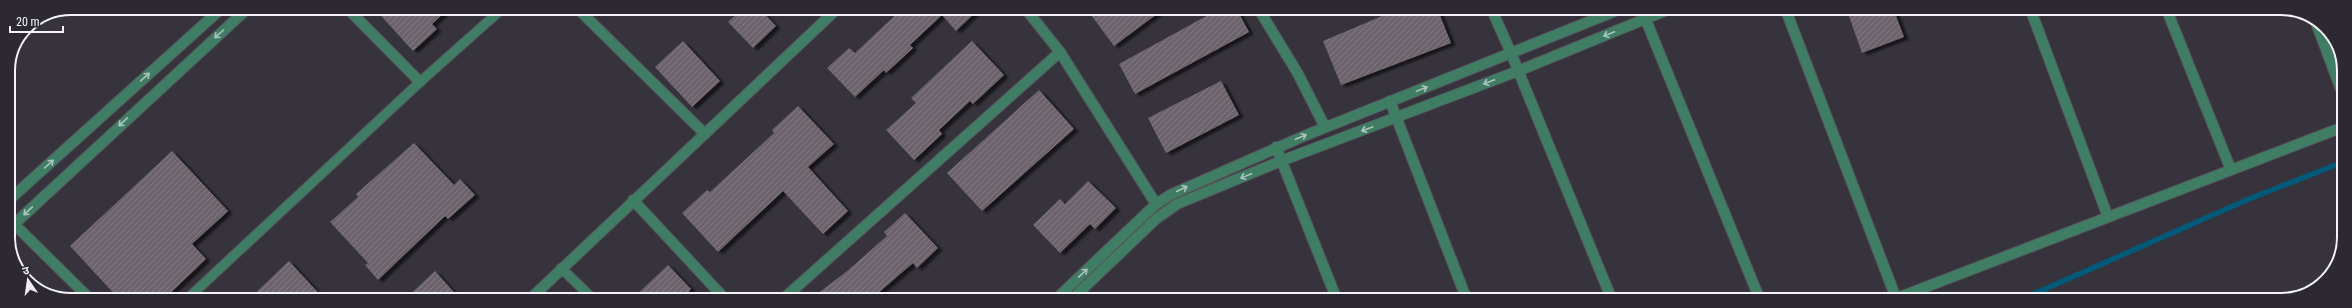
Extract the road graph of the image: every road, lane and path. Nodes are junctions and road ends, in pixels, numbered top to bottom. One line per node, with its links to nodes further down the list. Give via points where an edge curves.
1 (214, 15): 31 (street, one-way to 1)
2 (240, 15): 35 (street, one-way to 35)
3 (354, 15): 22 (street)
4 (494, 15): 22 (lane)
5 (583, 15): 27 (street)
6 (831, 15): 27 (street)
7 (1031, 15): 18 (street)
8 (1262, 15): 25 (street, via 1297,72)
9 (1494, 15): 19 (street)
10 (1606, 15): 19 (street)
11 (1644, 15): 16 (street)
12 (1655, 15): 16 (street)
13 (1788, 15): 50 (street)
14 (2033, 15): 34 (street)
15 (2169, 15): 30 (street)
16 (1646, 19): 20 (street, one-way to 20); 49 (street)
17 (2318, 29): 21 (street)
18 (1060, 52): 33 (street); 43 (street)
19 (1511, 53): 20 (street); 23 (street, one-way to 19)
20 (1518, 71): 24 (street, one-way to 24); 48 (street)
21 (2337, 79)
22 (420, 82): 39 (lane)
23 (1390, 101): 24 (street); 25 (street)
24 (1397, 118): 29 (street, one-way to 29); 47 (street)
25 (1325, 127): 28 (street, one-way to 25)
26 (2337, 130): 30 (street)
27 (705, 134): 32 (street)
28 (1276, 148): 29 (street); 33 (street, one-way to 28, via 1170,195)
29 (1281, 161): 45 (street, one-way to 45, via 1177,204 1166,211); 46 (street)
30 (2231, 170): 34 (street)
31 (15, 195)
32 (633, 200): 37 (street); 42 (street)
33 (1156, 204): 44 (street, one-way to 33)
34 (2108, 217): 51 (street)
35 (15, 220)
36 (15, 228): 38 (street)
37 (562, 268): 40 (street); 41 (lane)
38 (83, 293)
39 (194, 293)
40 (536, 293)
41 (587, 293)
42 (719, 293)
43 (790, 293)
44 (1062, 293)
45 (1078, 293)
46 (1334, 293)
47 (1464, 293)
48 (1609, 293)
49 (1757, 293)
50 (1892, 293)
51 (1910, 293)

